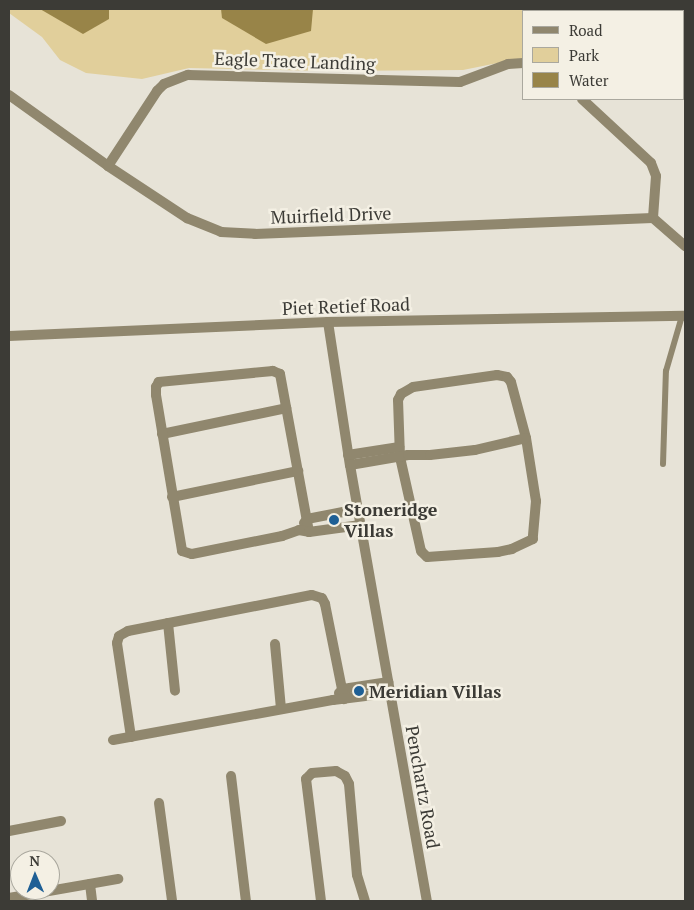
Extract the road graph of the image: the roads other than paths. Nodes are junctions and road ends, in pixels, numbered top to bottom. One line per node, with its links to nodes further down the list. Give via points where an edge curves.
1 (522, 63): 4 (street, Eagle Trace Landing, via 508,64 460,82 188,75 164,84 157,91)
2 (9, 95): 4 (street, Muirfield Drive)
3 (583, 100): 5 (street, via 651,163 656,176)
4 (108, 166): 5 (street, Muirfield Drive, via 187,218 232,234)
5 (653, 218): 6 (street)
6 (685, 246)
7 (684, 316): 8 (street, Piet Retief Road); 15 (lane, via 666,371)
8 (328, 322): 9 (street, Piet Retief Road); 14 (street, Penchartz Road)
9 (9, 336)
10 (286, 408): 11 (street); 11 (street, via 280,374 276,372 163,381 157,384 156,390); 16 (street)
11 (162, 434): 17 (street)
12 (526, 438): 13 (street, via 476,450 430,455); 13 (street, via 511,382 507,377 497,375 413,387 401,394 398,406); 13 (street, via 534,486 535,534 530,542 498,552 432,557 422,554)
13 (402, 453): 14 (street)
14 (349, 460): 18 (street, Penchartz Road)
15 (663, 464)
16 (298, 471): 17 (street); 19 (street)
17 (172, 497): 21 (street, via 180,547 188,554)
18 (358, 509): 19 (street); 20 (street, Penchartz Road)
19 (307, 519): 21 (street)
20 (361, 525): 21 (street); 24 (street, Penchartz Road)
21 (304, 531)
22 (168, 623): 25 (street); 26 (street, via 312,596 322,598); 28 (street, via 128,631 117,639)
23 (275, 644): 27 (street)
24 (389, 688): 26 (street); 42 (street, Penchartz Road)
25 (175, 691)
26 (344, 694): 27 (street, via 333,700)
27 (281, 709): 28 (street)
28 (131, 737): 29 (street)
29 (113, 740)
30 (231, 776): 39 (street)
31 (158, 803): 38 (street)
32 (62, 821): 33 (street)
33 (9, 832)
34 (118, 879): 35 (street)
35 (90, 884): 36 (street); 37 (street)
36 (60, 891)
37 (92, 901)
38 (172, 901)
39 (246, 901)
40 (321, 901): 41 (street, via 306,779 312,773 336,771 346,776 349,784)
41 (362, 901)
42 (427, 901)

